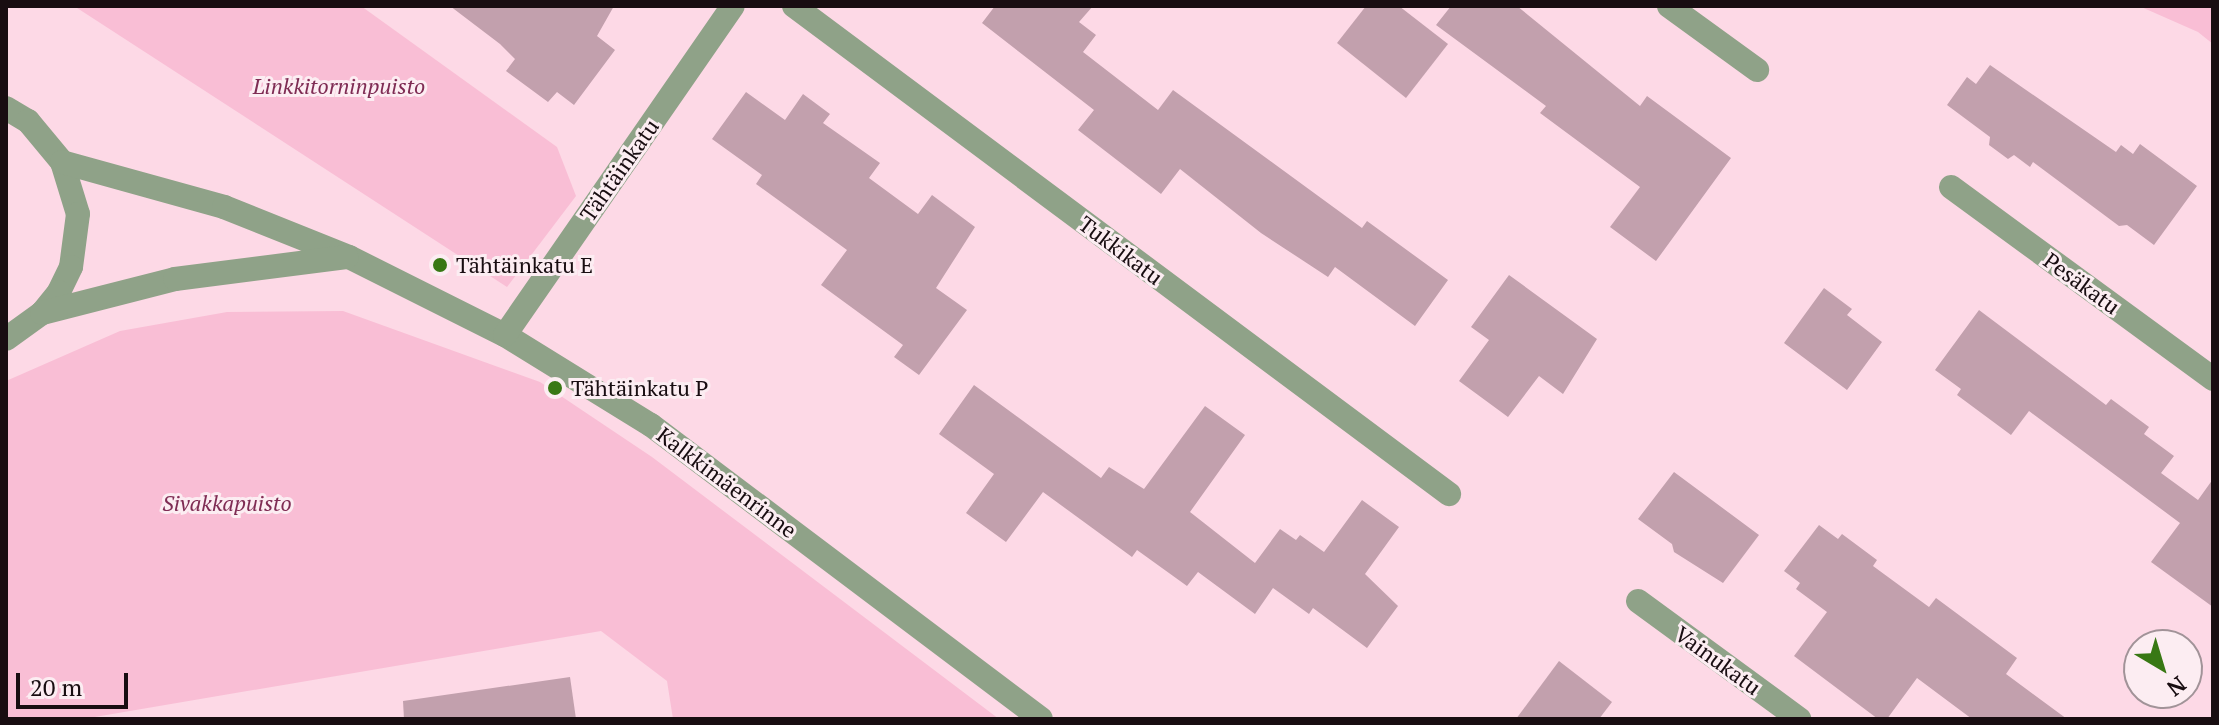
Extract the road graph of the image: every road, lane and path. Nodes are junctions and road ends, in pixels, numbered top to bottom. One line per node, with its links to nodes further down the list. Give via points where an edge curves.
1 (733, 6): 10 (street, Tähtäinkatu)
2 (794, 6): 13 (street, Tukkikatu)
3 (1669, 6): 4 (street)
4 (1757, 70)
5 (6, 108): 6 (street, via 28,121)
6 (62, 162): 8 (street, Kalkkimäenrinne, via 224,207); 9 (street, via 78,214 77,241 71,267)
7 (1951, 187): 12 (street, Pesäkatu)
8 (349, 257): 9 (street, via 175,279); 10 (street, Kalkkimäenrinne)
9 (42, 313): 11 (street)
10 (505, 335): 15 (street, Kalkkimäenrinne, via 651,425)
11 (6, 339)
12 (2213, 379)
13 (1449, 494)
14 (1638, 601): 16 (street, Vainukatu)
15 (1041, 719)
16 (1799, 719)

